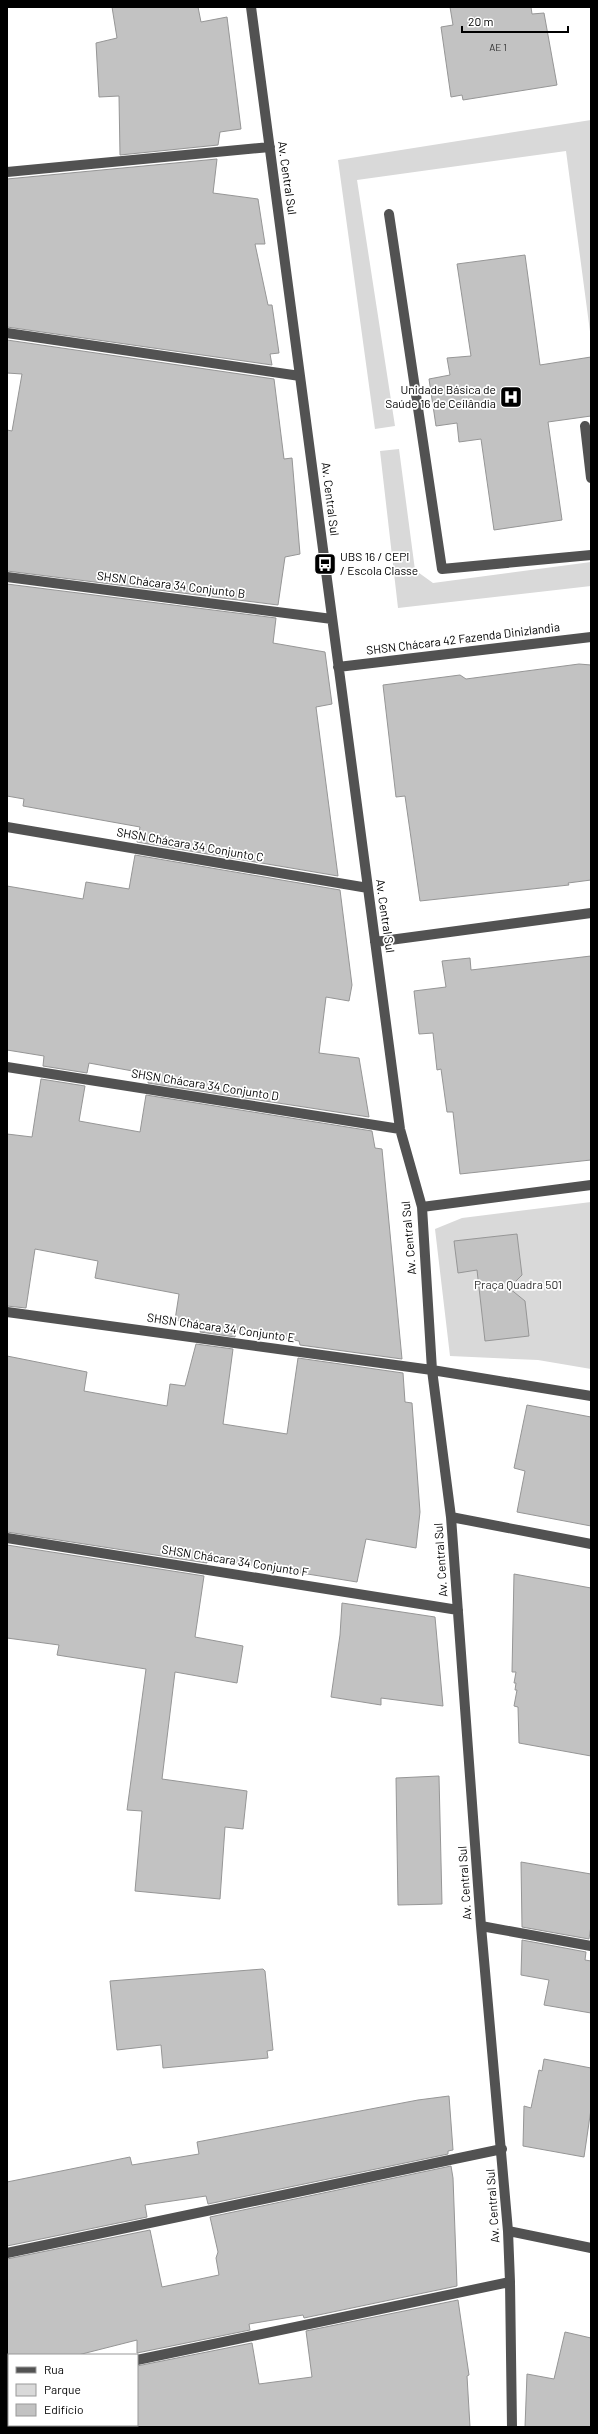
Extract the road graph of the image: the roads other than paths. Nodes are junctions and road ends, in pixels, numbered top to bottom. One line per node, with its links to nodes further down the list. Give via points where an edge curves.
1 (251, 7): 2 (street, Av. Central Sul)
2 (270, 147): 3 (street); 6 (street, Av. Central Sul)
3 (7, 172)
4 (389, 214): 9 (street, via 442,569)
5 (7, 333): 6 (street)
6 (300, 376): 11 (street, Av. Central Sul)
7 (585, 426): 8 (street)
8 (591, 478)
9 (591, 555)
10 (7, 577): 11 (street, SHSN Chácara 34 Conjunto B)
11 (332, 619): 13 (street, Av. Central Sul)
12 (591, 638): 13 (street, SHSN Chácara 42 Fazenda Dinizlandia)
13 (338, 667): 15 (street, Av. Central Sul)
14 (7, 827): 15 (street, SHSN Chácara 34 Conjunto C)
15 (368, 888): 17 (street, Av. Central Sul)
16 (591, 913): 17 (street)
17 (375, 942): 19 (street, Av. Central Sul)
18 (7, 1067): 19 (street, SHSN Chácara 34 Conjunto D)
19 (400, 1129): 21 (street, Av. Central Sul)
20 (591, 1185): 21 (street)
21 (422, 1207): 23 (street, Av. Central Sul)
22 (7, 1312): 23 (street, SHSN Chácara 34 Conjunto E)
23 (432, 1370): 24 (street, SHSN Chácara 34 Conjunto E); 25 (street, Av. Central Sul)
24 (591, 1396)
25 (451, 1516): 27 (street); 28 (street, Av. Central Sul)
26 (7, 1538): 28 (street, SHSN Chácara 34 Conjunto F)
27 (591, 1544)
28 (458, 1610): 29 (street, Av. Central Sul)
29 (481, 1926): 30 (street); 31 (street, Av. Central Sul)
30 (591, 1946)
31 (502, 2149): 32 (street, Av. Central Sul); 34 (street)
32 (508, 2231): 33 (street); 35 (street, Av. Central Sul)
33 (591, 2248)
34 (7, 2253)
35 (510, 2282): 36 (street); 37 (street, Av. Central Sul)
36 (138, 2360)
37 (512, 2427)

